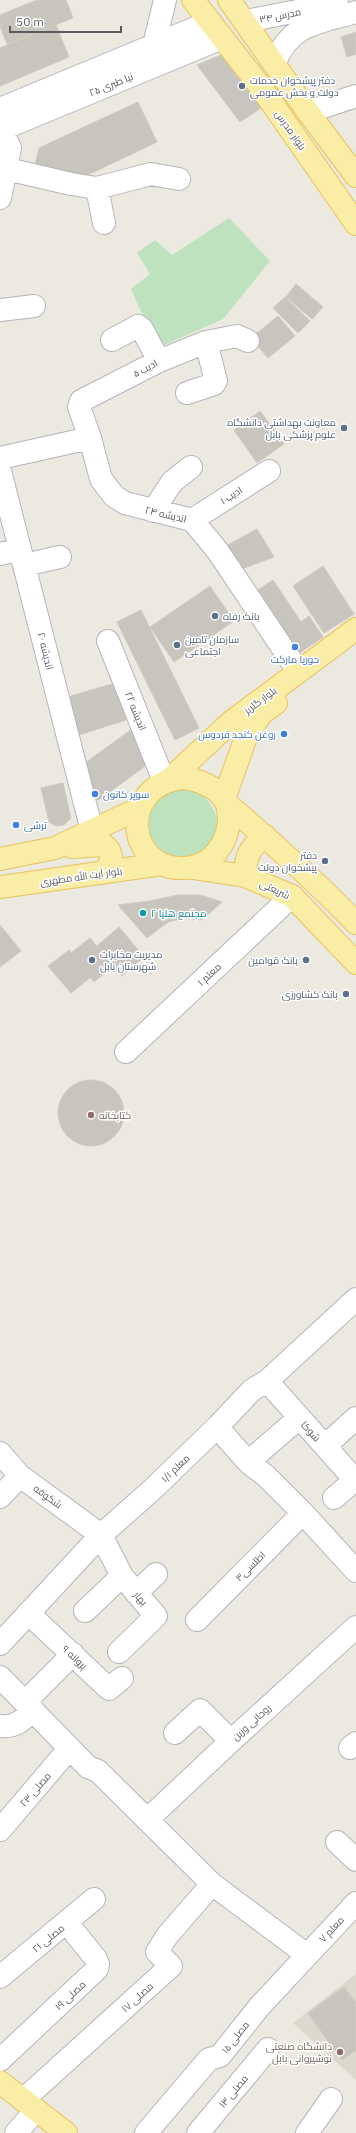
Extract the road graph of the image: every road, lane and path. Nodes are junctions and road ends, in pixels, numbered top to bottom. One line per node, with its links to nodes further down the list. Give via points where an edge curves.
1 (165, 0): 8 (street)
2 (194, 0): 7 (main road, بلوار مدرس)
3 (230, 0): 6 (main road)
4 (337, 0): 6 (street, مدرس ۳۴, via 308,10)
5 (356, 12): 9 (street, مدرس ۳۴, via 304,28 288,38)
6 (246, 21): 9 (main road)
7 (216, 30): 8 (street, نیا طبری ۲۵); 10 (street, نیا طبری ۲۵); 20 (main road, بلوار مدرس, via 260,86)
8 (154, 45): 10 (street, نیا طبری ۲۵)
9 (275, 62): 12 (main road)
10 (94, 80): 13 (street, نیا طبری ۲۵)
11 (356, 96): 12 (street)
12 (308, 112): 15 (main road)
13 (0, 123): 14 (street, via 10,148)
14 (7, 169): 17 (street); 18 (street)
15 (356, 176)
16 (178, 179): 17 (street, via 151,174)
17 (97, 188): 19 (street)
18 (0, 198)
19 (104, 223)
20 (356, 224)
21 (34, 306): 22 (street)
22 (0, 310)
23 (112, 340): 26 (street, via 138,326)
24 (248, 341): 25 (street, ادیب ۵, via 237,336)
25 (206, 342): 26 (street, ادیب ۵); 27 (street, via 216,381 214,384)
26 (159, 361): 28 (street, ادیب ۵, via 81,401 79,407)
27 (187, 393)
28 (90, 438): 29 (street); 33 (street, اندیشه ۲۴, via 101,479 106,488 125,503)
29 (0, 458)
30 (191, 467): 33 (street, via 172,482)
31 (0, 471): 35 (street, اندیشه ۲۰)
32 (269, 471): 34 (street, ادیب ۱)
33 (153, 511): 34 (street, اندیشه ۲۴)
34 (192, 520): 40 (street, اندیشه ۲۴, via 217,550)
35 (15, 556): 36 (street); 44 (street, اندیشه ۲۰)
36 (60, 557)
37 (356, 629): 40 (main road, بلوار گلریز)
38 (108, 641): 41 (street, اندیشه ۲۲)
39 (356, 646): 42 (main road, بلوار گلریز, via 261,714 240,750)
40 (298, 671): 41 (main road, بلوار گلریز, via 231,722)
41 (167, 780): 42 (main road, via 182,778 205,783); 43 (main road, via 154,788)
42 (225, 802): 45 (main road); 49 (main road, via 227,834 222,845 204,863)
43 (140, 808): 44 (main road); 48 (main road, via 137,826 140,840 148,852)
44 (92, 831): 46 (main road)
45 (265, 836): 51 (main road, via 248,852); 54 (main road)
46 (55, 848): 47 (main road); 50 (main road, via 104,844 112,858)
47 (0, 859)
48 (162, 864): 49 (main road); 50 (main road, بلوار آیت الله مطهری)
49 (192, 868): 51 (main road, شریعتی)
50 (103, 873): 52 (main road, بلوار آیت الله مطهری)
51 (245, 876): 53 (main road, شریعتی)
52 (0, 887)
53 (292, 896): 55 (main road, شریعتی); 56 (street, معلم ۱)
54 (356, 923)
55 (356, 963)
56 (126, 1052)
57 (356, 1299): 58 (street, معلم ۱/۱)
58 (267, 1381): 59 (street, شوکا); 61 (street, معلم ۱/۱, via 252,1390)
59 (299, 1418): 62 (street, شوکا); 64 (street)
60 (356, 1418): 62 (street)
61 (217, 1428): 64 (street); 70 (street, معلم ۱/۱, via 153,1490)
62 (325, 1446): 66 (street, شوکا)
63 (0, 1453): 65 (street, شکوفه)
64 (248, 1462): 69 (street)
65 (20, 1476): 67 (street); 70 (street, شکوفه)
66 (356, 1480): 68 (street)
67 (0, 1497)
68 (334, 1498)
69 (303, 1513): 71 (street); 77 (street, اطلسی۳)
70 (100, 1535): 73 (street, بهار); 76 (street, معلم ۱/۱)
71 (356, 1570)
72 (156, 1574): 74 (street)
73 (122, 1576): 74 (street, بهار); 75 (street)
74 (136, 1593): 80 (street, بهار, via 156,1616)
75 (85, 1611)
76 (28, 1613): 79 (street, معلم ۱/۱); 81 (street, پروانه ۹)
77 (197, 1620)
78 (356, 1627): 87 (street, روحانی وزین)
79 (0, 1644)
80 (119, 1652)
81 (73, 1654): 83 (street, پروانه ۹, via 109,1688); 84 (street)
82 (0, 1677): 84 (street)
83 (122, 1678)
84 (29, 1706): 85 (street, via 18,1723); 88 (street)
85 (0, 1726)
86 (175, 1733): 87 (street, via 200,1710)
87 (230, 1741): 89 (street, روحانی وزین)
88 (69, 1749): 89 (street, via 88,1767 98,1771); 90 (street, مصلی ۲۳)
89 (147, 1820): 93 (street)
90 (0, 1830)
91 (337, 1842): 92 (street)
92 (356, 1860)
93 (212, 1884): 97 (street); 103 (street, مصلی ۱۷, via 167,1936 157,1952 171,1966)
94 (94, 1899): 96 (street, مصلی ۲۱)
95 (356, 1903): 97 (street, معلم ۷)
96 (67, 1923): 98 (street, مصلی ۲۱); 100 (street, مصلی ۱۹, via 96,1959 97,1970)
97 (307, 1956): 106 (street, مصلی ۱۵, via 259,2007 220,2056 209,2060)
98 (0, 1977)
99 (268, 2048): 107 (street, مصلی ۱۳)
100 (0, 2060)
101 (0, 2082): 103 (main road)
102 (331, 2099): 108 (street)
103 (30, 2105): 104 (street); 105 (main road)
104 (16, 2133)
105 (66, 2133)
106 (146, 2133)
107 (198, 2133)
108 (307, 2133)

